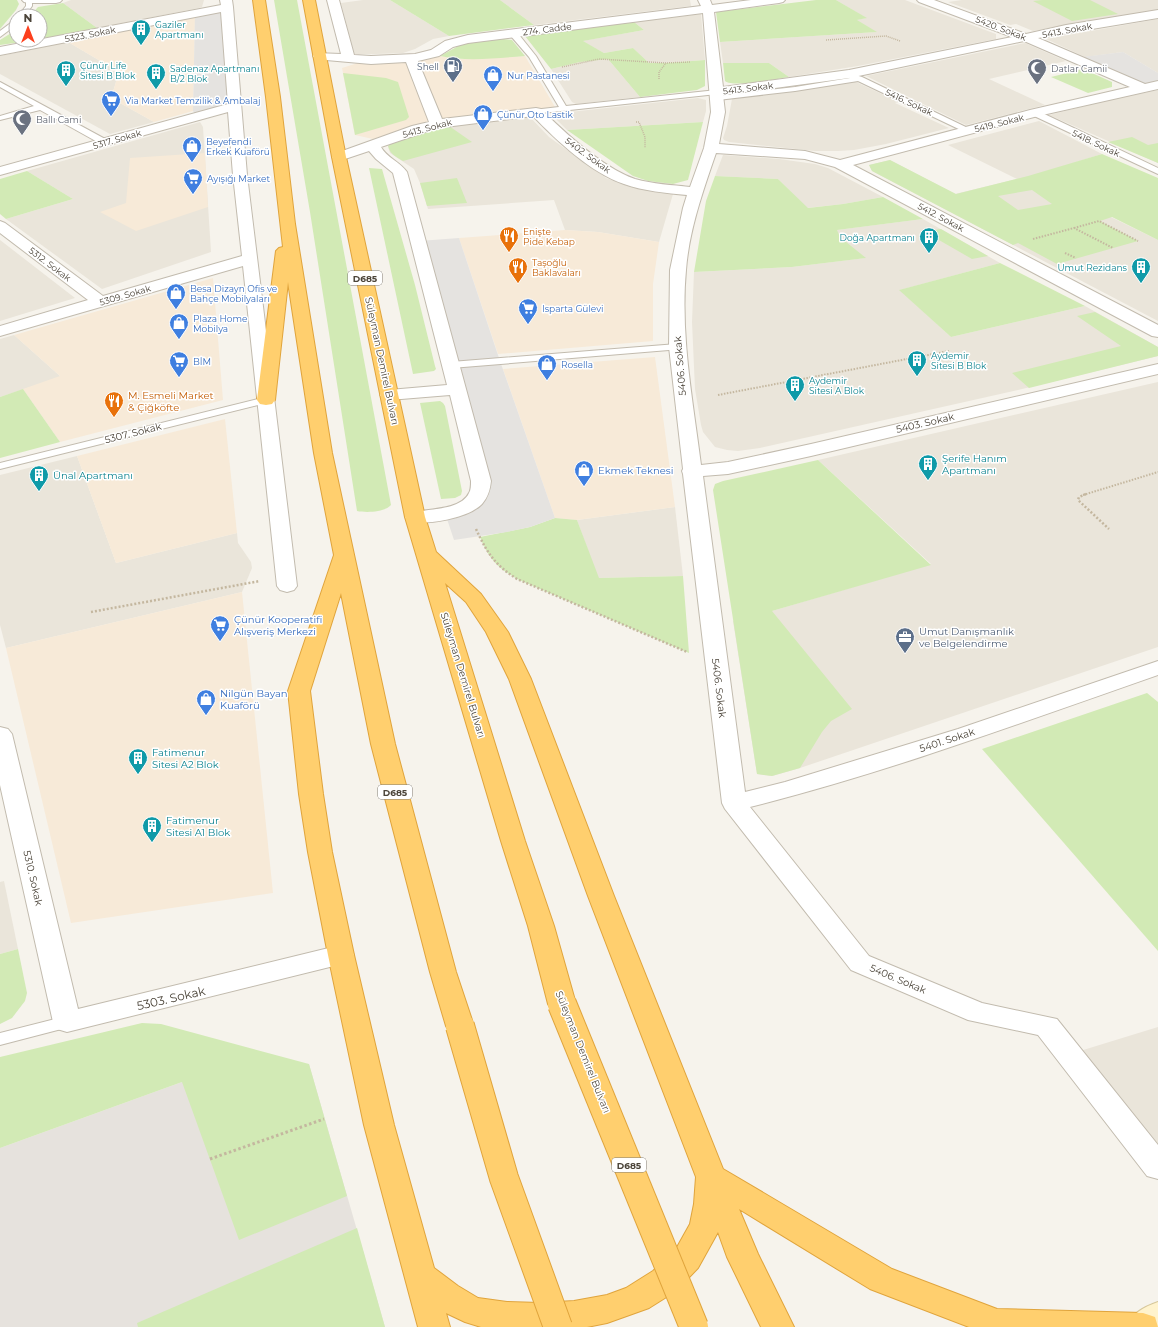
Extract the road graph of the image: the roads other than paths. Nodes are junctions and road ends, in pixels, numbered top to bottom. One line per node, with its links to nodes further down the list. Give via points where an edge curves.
1 (28, 0): 2 (street)
2 (56, 0)
3 (259, 0): 40 (highway, D685)
4 (309, 0): 16 (highway, Süleyman Demirel Bulvarı / D685)
5 (333, 0): 18 (street)
6 (779, 0): 9 (street, 274. Cadde)
7 (923, 0): 14 (street, 5420. Sokak)
8 (226, 3): 15 (street, 5323. Sokak); 24 (street)
9 (706, 4): 12 (street, 274. Cadde); 23 (street, 5406. Sokak)
10 (1158, 14): 14 (street, 5413. Sokak)
11 (8, 28): 13 (lane)
12 (514, 33): 17 (street, 274. Cadde, via 453,42 435,53); 26 (lane)
13 (0, 35)
14 (1026, 38): 19 (street, 5413. Sokak); 22 (street, 5420. Sokak)
15 (0, 51)
16 (319, 56): 18 (street, 274. Cadde); 35 (highway, Süleyman Demirel Bulvarı / D685)
17 (411, 58): 18 (street, 274. Cadde); 30 (street)
18 (349, 59)
19 (854, 76): 23 (street, 5413. Sokak); 31 (lane, 5416. Sokak)
20 (0, 84): 25 (lane)
21 (1158, 85): 22 (street, 5419. Sokak)
22 (1144, 88): 28 (street, 5419. Sokak)
23 (718, 95): 26 (lane, 5413. Sokak); 34 (street, 5406. Sokak, via 718,112)
24 (234, 106): 32 (street, 5317. Sokak); 42 (street)
25 (41, 107): 29 (lane); 32 (lane)
26 (564, 109): 27 (lane, 5413. Sokak)
27 (536, 112): 30 (street, 5413. Sokak); 39 (street, 5402. Sokak, via 552,129 614,175 629,181)
28 (1035, 113): 31 (street, 5419. Sokak); 38 (lane, 5418. Sokak)
29 (0, 118)
30 (437, 124): 33 (street, 5413. Sokak)
31 (968, 130): 36 (street, 5419. Sokak)
32 (104, 142): 37 (street, 5317. Sokak)
33 (373, 144): 35 (street, 5413. Sokak); 47 (street, via 377,154 392,163 400,172)
34 (711, 148): 36 (street, 5412. Sokak, via 805,155); 39 (street, 5406. Sokak)
35 (339, 157): 50 (highway, Süleyman Demirel Bulvarı / D685)
36 (840, 164): 45 (street, 5412. Sokak)
37 (0, 171)
38 (1158, 171)
39 (695, 192): 46 (street, 5406. Sokak, via 678,270)
40 (287, 224): 51 (highway); 56 (highway, D685, via 323,453)
41 (0, 226): 43 (street, 5312. Sokak)
42 (249, 260): 43 (street, 5309. Sokak); 51 (street)
43 (100, 302): 44 (street, 5309. Sokak)
44 (0, 331)
45 (1158, 332)
46 (676, 347): 47 (lane); 53 (street, 5406. Sokak)
47 (451, 365): 49 (street)
48 (1158, 369): 53 (street, 5403. Sokak, via 811,450 728,468)
49 (458, 389): 50 (street); 54 (street, via 481,481 481,493 466,507)
50 (390, 395): 54 (highway, Süleyman Demirel Bulvarı / D685)
51 (266, 400): 52 (lane, 5307. Sokak); 57 (street)
52 (0, 466)
53 (691, 471): 60 (street, 5406. Sokak)
54 (416, 517): 55 (highway, Süleyman Demirel Bulvarı / D685)
55 (426, 554): 65 (highway, via 474,598 497,632 520,679 601,896); 70 (highway, Süleyman Demirel Bulvarı / D685, bridge, via 541,926 562,1004)
56 (343, 555): 61 (highway, via 299,691 312,802); 69 (highway, D685, bridge, via 383,744 443,972 504,1178)
57 (286, 580)
58 (1158, 668): 60 (street, 5401. Sokak, via 959,736 790,789)
59 (0, 734): 62 (street, 5310. Sokak)
60 (734, 803): 64 (street, 5406. Sokak, via 860,963 978,1013 1047,1026)
61 (341, 956): 62 (street, 5303. Sokak); 66 (highway, via 379,1125)
62 (67, 1022): 63 (lane, 5303. Sokak)
63 (0, 1039)
64 (1158, 1167)
65 (711, 1177): 66 (highway, via 710,1203 705,1223 690,1255 671,1278 646,1297 617,1312 582,1322 546,1326 510,1322 476,1312 446,1297); 71 (highway, via 742,1257); 72 (highway, via 881,1279 997,1323)
66 (420, 1276): 68 (highway)
67 (1158, 1316): 72 (street)
68 (434, 1327)
69 (558, 1327)
70 (694, 1327)
71 (778, 1327)
72 (1143, 1327)

